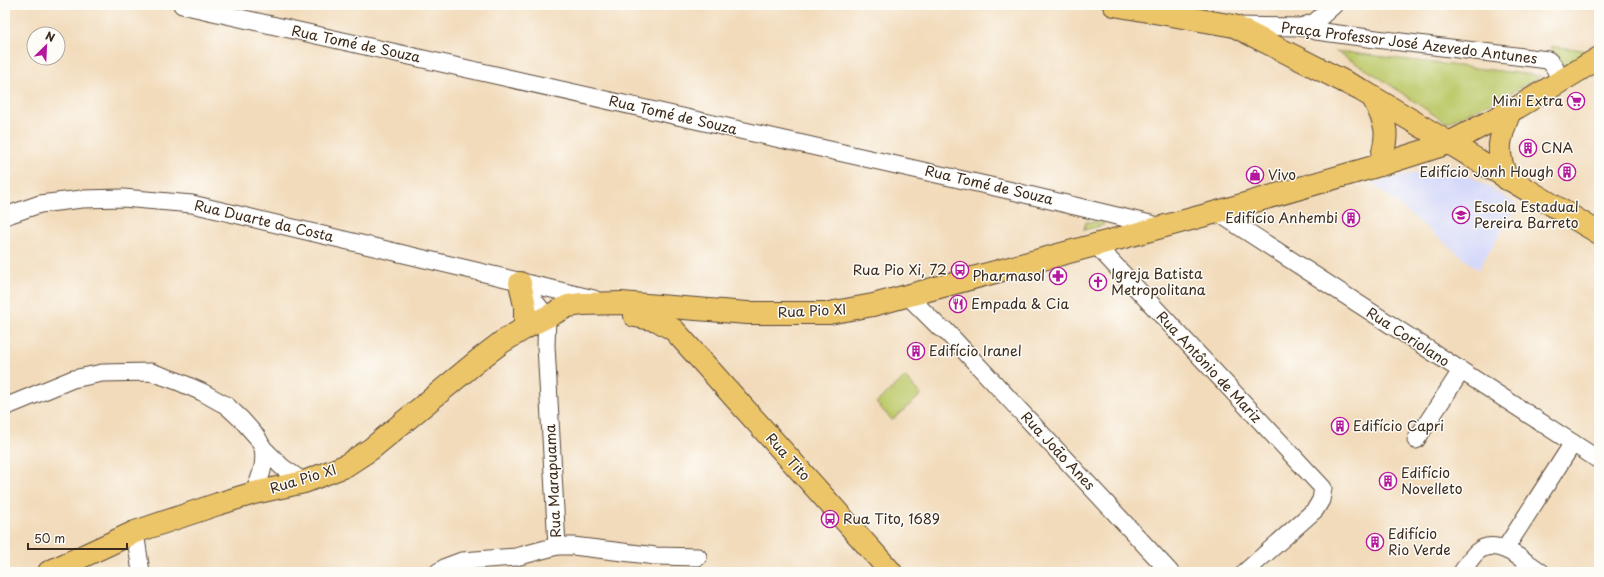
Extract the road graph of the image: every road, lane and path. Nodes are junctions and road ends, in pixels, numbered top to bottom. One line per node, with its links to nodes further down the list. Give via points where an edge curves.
1 (182, 5): 15 (street, Rua Tomé de Souza, via 1000,188)
2 (1114, 5): 4 (main road)
3 (1334, 5): 5 (street, via 1315,22)
4 (1234, 26): 5 (street, Praça Professor José Azevedo Antunes); 8 (main road, Praça Professor José Azevedo Antunes)
5 (1301, 27): 7 (street, Praça Professor José Azevedo Antunes, via 1368,38 1548,60 1555,66)
6 (1599, 58): 7 (main road)
7 (1558, 84): 9 (main road)
8 (1373, 98): 10 (main road, Praça Professor José Azevedo Antunes); 11 (main road, via 1386,126)
9 (1510, 112): 10 (main road); 12 (main road, via 1502,131 1499,149 1500,163)
10 (1450, 143): 11 (main road, Rua Pio XI); 12 (main road, Praça Professor José Azevedo Antunes)
11 (1380, 165): 13 (main road, Rua Pio XI)
12 (1507, 179): 16 (main road, Praça Professor José Azevedo Antunes)
13 (1217, 212): 15 (main road, Rua Pio XI); 25 (street, Rua Coriolano)
14 (5, 216): 18 (street, Rua Duarte da Costa, via 40,204 82,198 123,198 192,204)
15 (1163, 227): 17 (main road, Rua Pio XI)
16 (1599, 233)
17 (1096, 245): 19 (main road, Rua Pio XI); 42 (street, Rua Antônio de Mariz, via 1323,488 1321,500 1315,510)
18 (520, 283): 20 (street, Rua Duarte da Costa); 22 (street); 23 (main road)
19 (914, 294): 21 (main road, Rua Pio XI, via 829,313); 41 (street, Rua João Anes, via 945,324 945,330)
20 (610, 303): 21 (main road, Rua Pio XI); 22 (main road, Rua Pio XI, via 575,304)
21 (696, 310): 24 (main road)
22 (547, 317): 23 (main road, Rua Pio XI); 24 (main road, Rua Pio XI, via 611,315 649,318 666,324); 34 (street, Rua Marapuama, via 546,346)
23 (526, 328): 31 (main road, Rua Pio XI, via 481,358 359,458)
24 (686, 341): 40 (main road, Rua Tito)
25 (1461, 371): 27 (street); 28 (street, Rua Coriolano)
26 (5, 407): 29 (street, via 73,378 102,373 151,372 202,392 227,406 242,420)
27 (1416, 440)
28 (1573, 444): 30 (street, Rua Coriolano); 35 (street)
29 (263, 448): 31 (street, via 282,467); 32 (street, via 263,471)
30 (1599, 460)
31 (304, 482): 32 (main road, Rua Pio XI)
32 (254, 493): 33 (main road, Rua Pio XI)
33 (135, 532): 37 (main road, Rua Pio XI); 38 (street)
34 (557, 546): 36 (street, via 656,556); 39 (street, Rua Marapuama, via 516,557 462,561)
35 (1505, 549): 43 (street, via 1484,547 1472,557); 44 (street)
36 (698, 556)
37 (49, 572)
38 (141, 572)
39 (438, 572)
40 (891, 572)
41 (1170, 572)
42 (1245, 572)
43 (1462, 572)
44 (1541, 572)

